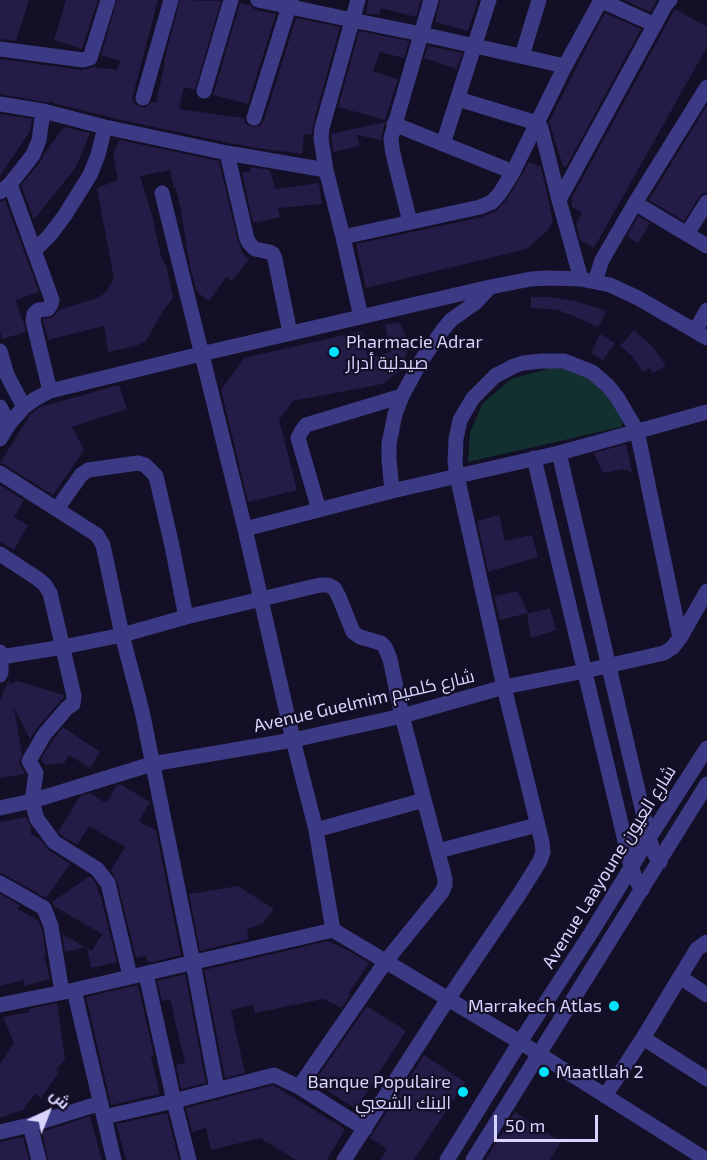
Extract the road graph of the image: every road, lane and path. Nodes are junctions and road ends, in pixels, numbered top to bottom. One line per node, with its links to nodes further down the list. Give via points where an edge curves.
1 (108, 0): 16 (street, via 90,58)
2 (171, 0): 21 (street)
3 (231, 0): 20 (street)
4 (258, 0): 11 (street)
5 (358, 0): 12 (street)
6 (431, 0): 14 (street)
7 (489, 0): 15 (street)
8 (539, 0): 17 (street)
9 (601, 0): 13 (street); 18 (street)
10 (670, 0): 13 (street)
11 (290, 3): 12 (street); 25 (street)
12 (352, 21): 14 (street); 31 (street, via 321,128)
13 (655, 25): 35 (street)
14 (421, 34): 15 (street); 27 (street)
15 (475, 46): 17 (street); 22 (street)
16 (0, 49)
17 (522, 56): 18 (street)
18 (565, 66): 26 (street)
19 (707, 87): 37 (street)
20 (204, 91)
21 (142, 98)
22 (458, 99): 26 (street); 29 (street)
23 (0, 104): 24 (street)
24 (43, 111): 28 (street); 33 (street, via 33,155)
25 (254, 118)
26 (537, 123): 32 (street); 35 (street)
27 (394, 124): 29 (street); 38 (street, via 392,148)
28 (105, 127): 30 (street); 42 (street, via 90,175 65,215)
29 (443, 144): 32 (street)
30 (227, 153): 31 (street); 47 (street, via 247,239 255,249 269,252 275,259)
31 (326, 170): 40 (street)
32 (513, 172): 38 (street, via 492,202)
33 (5, 188): 42 (street)
34 (162, 193): 50 (street)
35 (559, 200): 43 (street)
36 (707, 202): 39 (street)
37 (635, 203): 39 (street); 43 (street)
38 (410, 222): 40 (street)
39 (687, 234): 41 (street)
40 (343, 237): 46 (street)
41 (707, 246)
42 (34, 250): 52 (street, via 52,300 48,309 34,314 33,321)
43 (588, 280): 44 (street, via 531,279); 48 (street, via 622,290)
44 (490, 287): 46 (street); 53 (street, via 442,331)
45 (707, 310): 48 (street)
46 (361, 317): 47 (street)
47 (290, 333): 50 (street)
48 (701, 334)
49 (0, 351): 51 (street)
50 (201, 354): 52 (street); 66 (street)
51 (4, 375): 55 (street)
52 (50, 391): 55 (street)
53 (402, 396): 63 (street, via 389,444); 65 (street, via 306,425 298,438)
54 (0, 407): 58 (street)
55 (24, 407): 58 (street)
56 (707, 412): 57 (street)
57 (637, 431): 59 (street); 62 (street, via 608,386 592,372 564,361 523,363 495,376 466,408 456,440); 72 (street)
58 (3, 433)
59 (558, 453): 60 (street); 75 (street)
60 (534, 458): 62 (street); 76 (street)
61 (0, 473): 64 (street)
62 (457, 476): 63 (street); 78 (street)
63 (392, 491): 65 (street)
64 (57, 509): 70 (street, via 88,470 138,463 150,469 156,476); 71 (street, via 97,535 103,544)
65 (320, 510): 66 (street)
66 (244, 529): 69 (street)
67 (0, 554): 73 (street, via 45,585)
68 (707, 591): 72 (street, Avenue Guelmim شارع كلميم)
69 (261, 599): 70 (street); 79 (street, via 320,585 334,588 352,632 385,647); 80 (street)
70 (186, 617): 71 (street)
71 (122, 635): 73 (street); 82 (street)
72 (680, 638): 75 (street, Avenue Guelmim شارع كلميم, via 664,653)
73 (63, 647): 74 (street); 86 (street, via 73,704 44,735 29,761 36,773)
74 (1, 655): 77 (street)
75 (608, 665): 76 (street, Avenue Guelmim شارع كلميم); 90 (street)
76 (585, 671): 78 (street, Avenue Guelmim شارع كلميم); 93 (street)
77 (0, 675)
78 (504, 687): 79 (street, Avenue Guelmim شارع كلميم); 88 (street)
79 (402, 716): 80 (street, Avenue Guelmim شارع كلميم); 85 (street)
80 (293, 740): 82 (street, Avenue Guelmim شارع كلميم); 89 (street)
81 (707, 748): 83 (street, Avenue Laayoune شارع العيون)
82 (152, 764): 86 (street, Avenue Guelmim شارع كلميم); 99 (street)
83 (703, 767): 90 (street, Avenue Laayoune شارع العيون)
84 (707, 784): 92 (street)
85 (424, 800): 89 (street); 91 (street)
86 (32, 801): 87 (street, Avenue Guelmim شارع كلميم); 101 (street, via 37,819 54,842 97,869 108,883)
87 (0, 808)
88 (537, 825): 91 (street); 105 (street, via 543,852 540,861)
89 (316, 830): 96 (street)
90 (649, 838): 92 (street); 93 (street, Avenue Laayoune شارع العيون)
91 (438, 851): 98 (street, via 445,879 442,892)
92 (660, 862): 95 (street)
93 (631, 867): 95 (street); 108 (street, Avenue Laayoune شارع العيون)
94 (0, 883): 103 (street, via 44,909)
95 (642, 890): 109 (street)
96 (333, 930): 98 (street); 99 (street)
97 (707, 942): 102 (street, via 697,949)
98 (386, 961): 105 (street); 111 (street)
99 (193, 963): 100 (street); 112 (street)
100 (146, 974): 101 (street); 114 (street)
101 (130, 976): 103 (street)
102 (680, 977): 104 (street); 107 (street)
103 (68, 991): 106 (street); 115 (street)
104 (707, 995)
105 (448, 999): 108 (street); 117 (street)
106 (0, 1005)
107 (643, 1038): 110 (street); 113 (street)
108 (520, 1042): 109 (street); 123 (street, Avenue Laayoune شارع العيون)
109 (540, 1054): 113 (street); 124 (street)
110 (707, 1078)
111 (299, 1087): 112 (street, via 274,1075); 117 (street)
112 (217, 1089): 114 (street)
113 (605, 1096): 125 (street)
114 (174, 1101): 115 (street); 121 (street)
115 (103, 1110): 116 (street); 120 (street)
116 (30, 1125): 118 (street); 119 (street)
117 (365, 1129): 122 (street)
118 (0, 1132)
119 (39, 1160)
120 (114, 1160)
121 (189, 1160)
122 (344, 1160)
123 (447, 1160)
124 (473, 1160)
125 (707, 1160)

